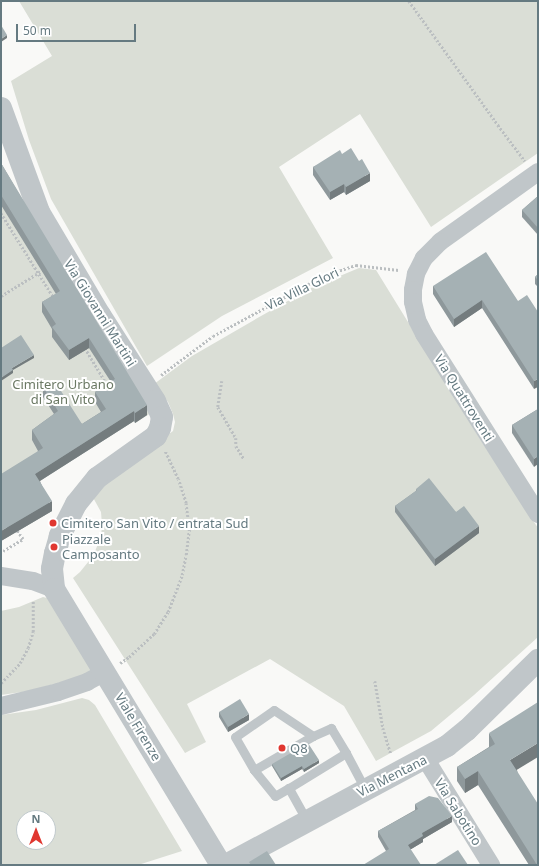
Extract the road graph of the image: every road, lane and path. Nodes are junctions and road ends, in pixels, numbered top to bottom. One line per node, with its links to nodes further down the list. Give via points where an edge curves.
1 (409, 1): 3 (path, via 498,125)
2 (1, 108): 12 (street, Via Giovanni Martini, via 39,212)
3 (537, 172): 7 (street, via 440,242 424,258)
4 (1, 213): 6 (path)
5 (46, 268): 6 (path)
6 (38, 273): 8 (path); 9 (path)
7 (416, 274): 12 (path, Via Villa Glori, via 356,265 321,277 213,336); 16 (street, Via Quattroventi, via 412,290 417,320)
8 (1, 296)
9 (54, 299)
10 (83, 345): 13 (path)
11 (222, 381): 15 (path, via 218,407 236,438 236,446)
12 (145, 385): 14 (street, Via Giovanni Martini, via 162,417)
13 (111, 391)
14 (156, 436): 20 (street, via 97,478 76,504 60,536 52,569); 23 (path, via 169,459 186,503 189,529 182,575 168,612 154,634 129,657)
15 (244, 459)
16 (538, 514)
17 (17, 531): 18 (path, via 23,539)
18 (3, 551)
19 (1, 576): 20 (street, via 33,581)
20 (54, 589): 23 (street, Viale Firenze)
21 (34, 600): 25 (path, via 33,632 28,648 20,663)
22 (538, 660): 29 (street, Via Mentana, via 467,730 447,746)
23 (105, 672): 26 (street, via 87,682 58,692); 35 (street, Viale Firenze)
24 (375, 681): 31 (path, via 382,728)
25 (1, 683)
26 (1, 706)
27 (313, 736): 28 (lane, via 331,728); 30 (lane); 30 (lane, via 274,710 235,737)
28 (346, 753): 32 (lane); 33 (lane)
29 (425, 758): 31 (street, Via Mentana); 37 (street, Via Sabotino)
30 (254, 770): 32 (lane, via 275,796)
31 (397, 772): 33 (street, Via Mentana)
32 (289, 788): 34 (lane)
33 (365, 789): 34 (street, Via Mentana)
34 (307, 821): 36 (street, Via Mentana)
35 (222, 865)
36 (226, 865)
37 (491, 865)

